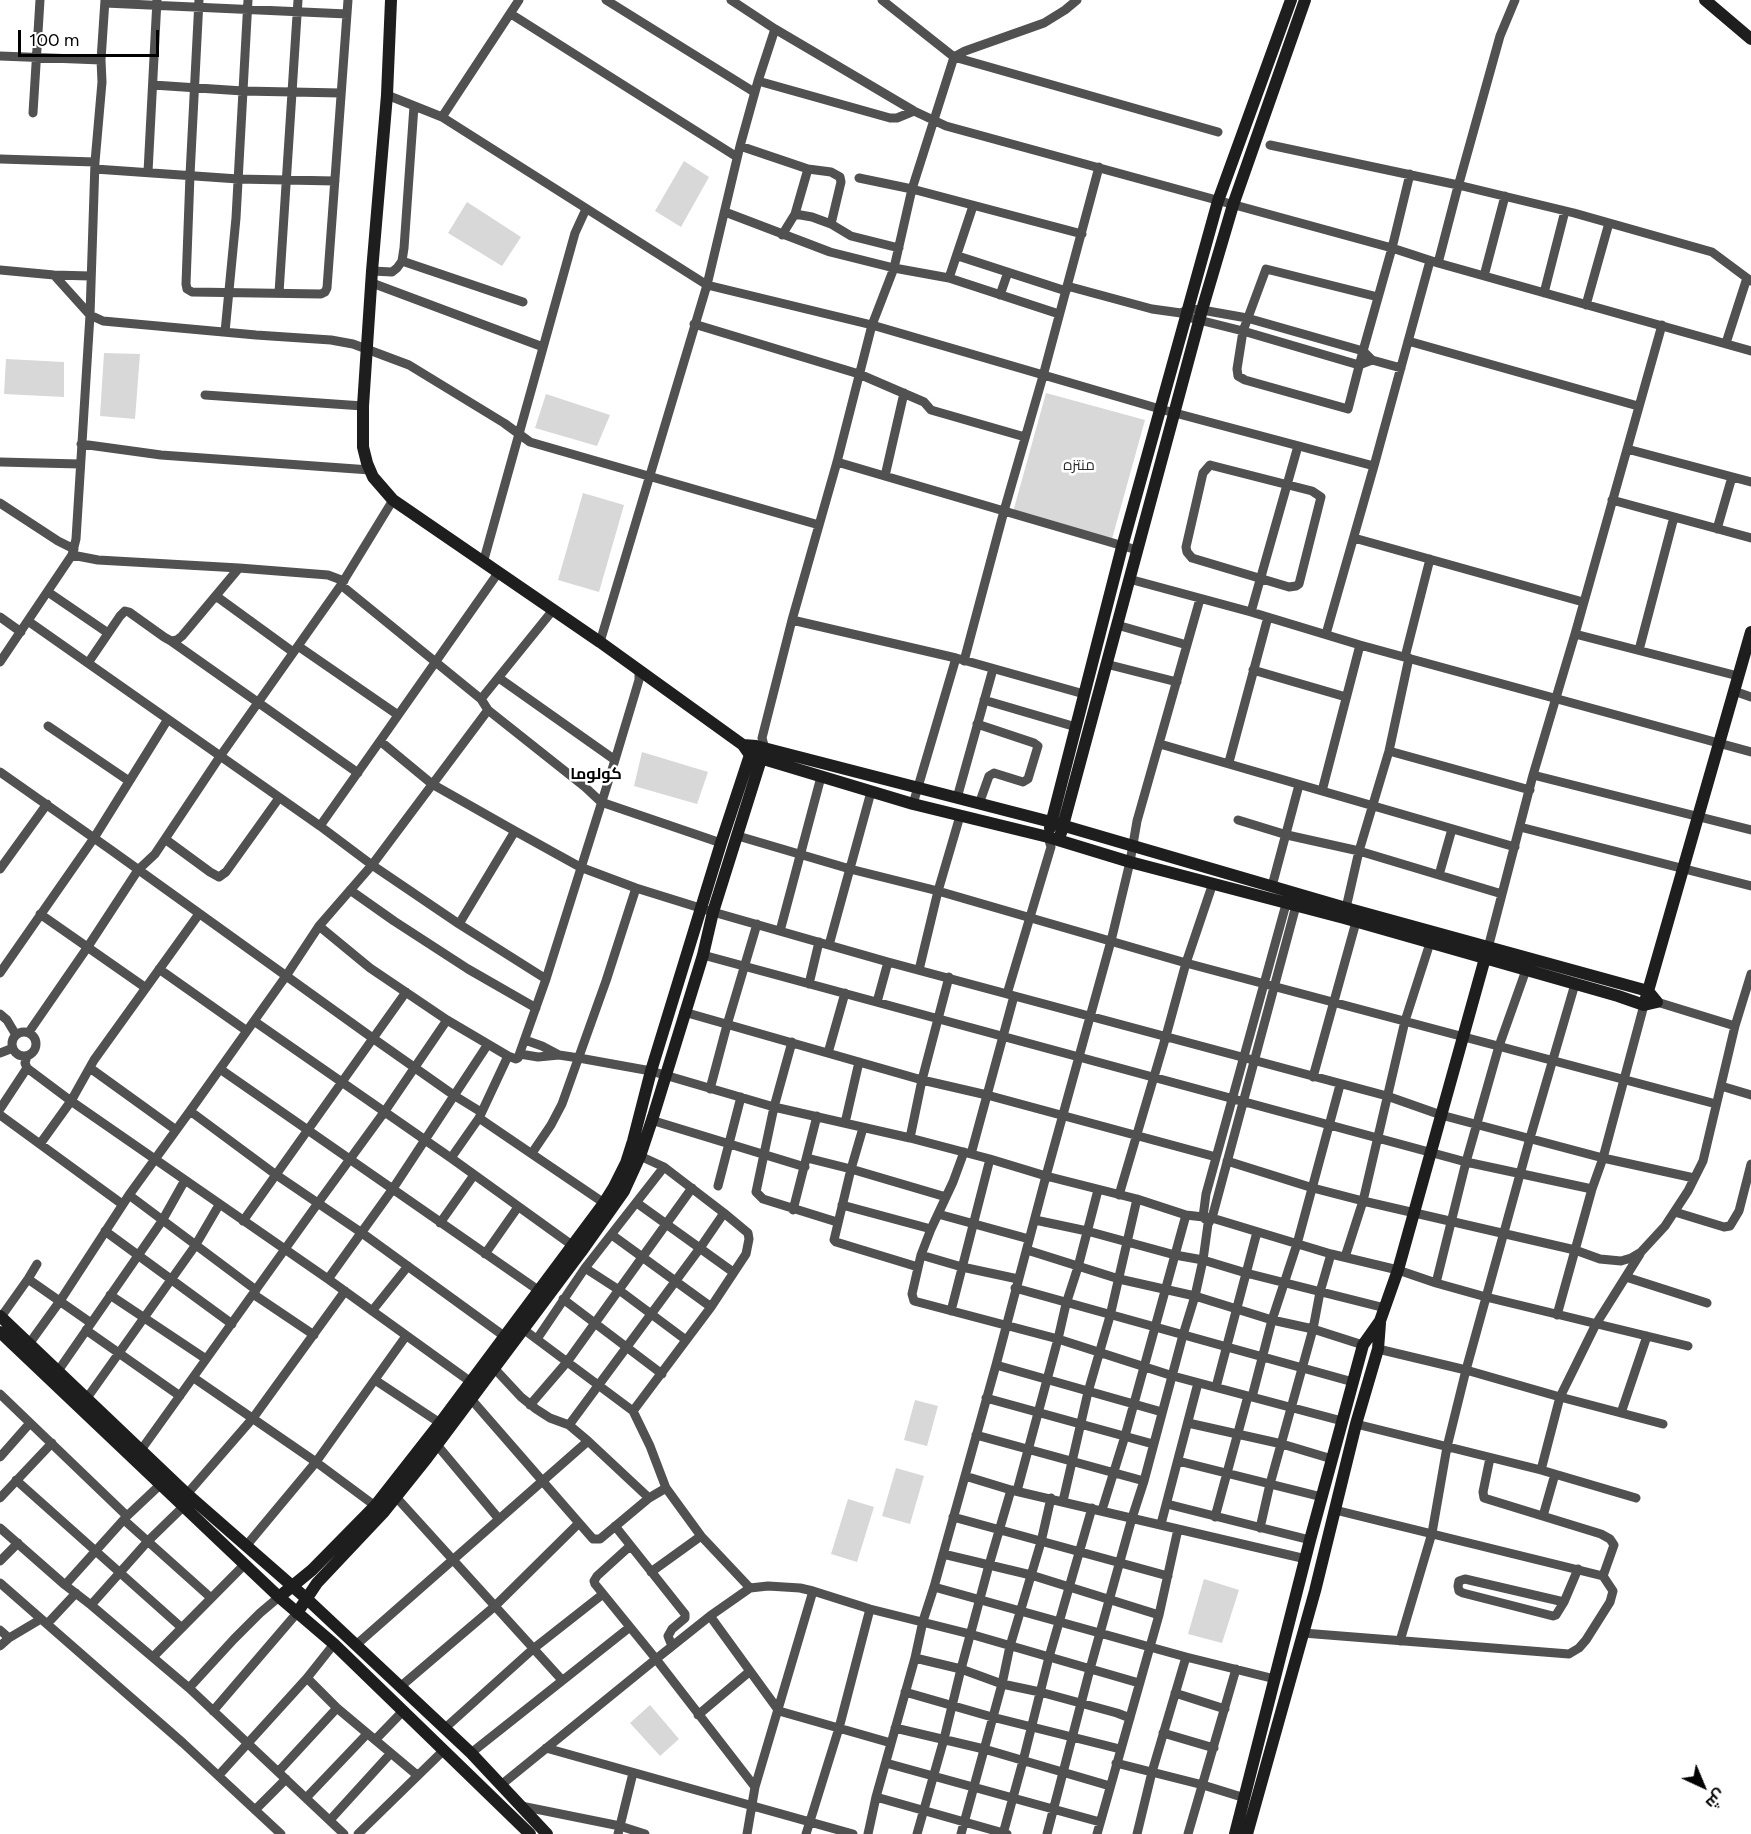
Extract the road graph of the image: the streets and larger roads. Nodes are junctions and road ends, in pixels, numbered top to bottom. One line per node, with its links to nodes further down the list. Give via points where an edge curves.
1 (40, 0): 24 (street)
2 (298, 0): 18 (street)
3 (348, 0): 19 (street)
4 (392, 0): 34 (street)
5 (519, 0): 20 (street)
6 (606, 0): 32 (street)
7 (730, 0): 21 (street)
8 (882, 0): 25 (street)
9 (1077, 0): 25 (street, via 1044,23)
10 (1291, 0): 58 (street)
11 (1305, 0): 59 (street)
12 (1515, 0): 55 (street, via 1500,36)
13 (1705, 0): 22 (street)
14 (105, 1): 15 (street); 26 (street)
15 (157, 3): 16 (street); 28 (street)
16 (199, 4): 17 (street); 29 (street)
17 (248, 5): 18 (street); 30 (street)
18 (297, 12): 19 (street); 31 (street)
19 (347, 14): 33 (street)
20 (511, 14): 38 (street); 43 (street)
21 (775, 29): 27 (street); 36 (street)
22 (1751, 39)
23 (0, 56): 24 (street)
24 (36, 57): 26 (street); 37 (street)
25 (954, 57): 39 (street); 40 (street)
26 (101, 60): 45 (street)
27 (758, 81): 32 (street); 36 (street, via 890,118)
28 (153, 85): 29 (street); 48 (street)
29 (196, 88): 30 (street); 50 (street)
30 (243, 91): 31 (street); 52 (street)
31 (292, 91): 33 (street); 53 (street)
32 (754, 92): 42 (street)
33 (341, 93): 54 (street)
34 (387, 95): 35 (street); 80 (street)
35 (414, 106): 38 (street); 72 (street)
36 (914, 111): 39 (street)
37 (33, 113)
38 (442, 117): 61 (street)
39 (932, 121): 46 (street); 56 (street)
40 (1218, 132)
41 (1270, 144): 49 (street)
42 (740, 146): 43 (street); 47 (street)
43 (737, 157): 63 (street)
44 (0, 159): 45 (street)
45 (95, 165): 48 (street); 78 (street)
46 (1099, 167): 58 (street); 67 (street)
47 (808, 169): 64 (street); 66 (street, via 840,177)
48 (148, 172): 50 (street)
49 (1410, 174): 55 (street); 70 (street)
50 (190, 175): 52 (street); 85 (street, via 187,289)
51 (859, 178): 56 (street)
52 (238, 179): 53 (street); 85 (street)
53 (286, 180): 54 (street); 86 (street)
54 (335, 181): 86 (street, via 327,288 321,294)
55 (1458, 185): 57 (street); 73 (street)
56 (912, 189): 60 (street); 69 (street)
57 (1505, 196): 62 (street); 79 (street)
58 (1218, 201): 59 (street); 93 (street)
59 (1233, 205): 70 (street); 93 (street)
60 (973, 206): 67 (street); 71 (street)
61 (586, 209): 83 (street); 103 (street, via 575,233)
62 (1565, 211): 65 (street); 87 (street)
63 (724, 212): 68 (street); 83 (street)
64 (795, 214): 66 (street); 68 (street)
65 (1609, 223): 82 (street, via 1712,252); 91 (street)
66 (831, 224): 69 (street, via 851,236)
67 (1082, 234): 84 (street)
68 (782, 235): 74 (street)
69 (899, 248): 74 (street)
70 (1392, 248): 73 (street); 89 (street)
71 (958, 256): 76 (street); 81 (street)
72 (402, 261): 80 (street, via 392,272); 90 (street)
73 (1434, 262): 79 (street); 101 (street)
74 (894, 268): 81 (street); 97 (street)
75 (0, 270): 77 (street)
76 (1008, 272): 84 (street); 88 (street)
77 (54, 275): 78 (street); 94 (street)
78 (90, 276): 94 (street)
79 (1484, 276): 87 (street)
80 (372, 277): 103 (street); 104 (street)
81 (949, 278): 88 (street)
82 (1749, 280): 102 (street)
83 (707, 285): 96 (street); 97 (street)
84 (1066, 289): 92 (street); 93 (street)
85 (229, 292): 86 (street); 100 (street)
86 (279, 293)
87 (1544, 293): 91 (street)
88 (1000, 295): 92 (street)
89 (1378, 297): 95 (street, via 1268,268); 105 (street)
90 (523, 302)
91 (1586, 305): 98 (street)
92 (1059, 314): 111 (street)
93 (1192, 314): 95 (street); 99 (street); 116 (street); 117 (street)
94 (90, 315): 100 (street, via 103,321); 120 (street)
95 (1246, 318): 99 (street); 105 (street)
96 (694, 324): 110 (street); 129 (street)
97 (872, 325): 110 (street); 111 (street)
98 (1662, 325): 102 (street); 115 (street)
99 (1243, 331): 108 (street); 108 (street, via 1237,369 1240,378 1346,410 1350,407)
100 (225, 332): 104 (street, via 331,340)
101 (1408, 341): 109 (street); 115 (street)
102 (1726, 343): 106 (street)
103 (543, 347): 118 (street)
104 (368, 348): 114 (street); 118 (street, via 409,365)
105 (1363, 351): 107 (street); 108 (street)
106 (1751, 351)
107 (1372, 360): 108 (street); 109 (street)
108 (1359, 365)
109 (1401, 368): 126 (street)
110 (859, 374): 112 (street); 124 (street)
111 (1043, 376): 116 (street); 119 (street)
112 (904, 393): 119 (street, via 924,402 931,410); 128 (street)
113 (205, 395): 114 (street)
114 (363, 406): 127 (street, via 363,447)
115 (1638, 406): 122 (street)
116 (1160, 409): 117 (street); 142 (street)
117 (1174, 412): 121 (street); 143 (street)
118 (518, 434): 129 (street, via 545,448); 146 (street)
119 (1025, 437): 136 (street)
120 (81, 444): 125 (street); 127 (street, via 161,455)
121 (1298, 446): 126 (street); 132 (street)
122 (1626, 449): 130 (street); 134 (street)
123 (0, 462): 125 (street)
124 (837, 462): 128 (street); 138 (street)
125 (80, 464): 144 (street)
126 (1374, 466): 140 (street)
127 (370, 470): 133 (street)
128 (885, 476): 136 (street)
129 (650, 477): 138 (street); 169 (street)
130 (1732, 477): 131 (street); 139 (street)
131 (1751, 482)
132 (1286, 484): 149 (street); 149 (street, via 1321,497 1299,584 1289,587); 149 (street, via 1210,465 1203,473 1187,552 1192,558)
133 (393, 500): 146 (street); 151 (street)
134 (1612, 500): 137 (street); 155 (street)
135 (0, 503): 144 (street)
136 (1004, 511): 142 (street); 175 (street)
137 (1674, 517): 139 (street); 173 (street)
138 (819, 525): 160 (street)
139 (1717, 529): 141 (street)
140 (1354, 538): 145 (street); 165 (street)
141 (1751, 538)
142 (1122, 547): 143 (street); 187 (street)
143 (1137, 550): 150 (street)
144 (73, 552): 147 (street, via 98,560); 152 (street)
145 (1430, 559): 155 (street); 174 (street)
146 (483, 562): 148 (street)
147 (239, 568): 151 (street, via 328,575); 153 (street)
148 (498, 573): 156 (street); 177 (street)
149 (1260, 577): 157 (street)
150 (1129, 579): 154 (street); 162 (street)
151 (342, 583): 172 (street); 177 (street)
152 (48, 592): 161 (street); 164 (street)
153 (216, 596): 168 (street, via 182,636); 172 (street)
154 (1200, 599): 157 (street); 170 (street)
155 (1583, 602): 166 (street)
156 (553, 610): 169 (street); 184 (street)
157 (1251, 612): 159 (street)
158 (0, 617): 163 (street)
159 (1268, 617): 165 (street); 182 (street)
160 (792, 620): 175 (street); 205 (street)
161 (28, 621): 163 (street); 178 (street)
162 (1117, 625): 170 (street); 179 (street)
163 (21, 632): 176 (street)
164 (108, 633): 168 (street, via 125,611); 178 (street)
165 (1326, 634): 171 (street)
166 (1575, 634): 173 (street); 191 (street)
167 (1750, 638): 183 (street)
168 (171, 641): 193 (street)
169 (600, 642): 180 (street)
170 (1187, 645): 185 (street)
171 (1360, 645): 174 (street); 188 (street)
172 (296, 649): 193 (street); 196 (street)
173 (1639, 650): 183 (street)
174 (1407, 657): 191 (street); 206 (street)
175 (960, 659): 181 (street); 218 (street)
176 (0, 662)
177 (435, 662): 190 (street); 196 (street)
178 (88, 663): 198 (street)
179 (1106, 664): 185 (street); 197 (street)
180 (639, 669): 205 (street); 209 (street)
181 (993, 669): 187 (street); 192 (street)
182 (1253, 670): 188 (street); 210 (street)
183 (1738, 676): 186 (street)
184 (499, 678): 190 (street); 209 (street)
185 (1177, 682): 204 (street)
186 (1734, 691): 189 (street); 203 (street)
187 (1084, 694): 195 (street)
188 (1346, 697): 220 (street)
189 (1751, 697)
190 (481, 699): 194 (street)
191 (1556, 699): 203 (street); 213 (street)
192 (984, 700): 199 (street); 201 (street)
193 (258, 703): 208 (street); 212 (street)
194 (488, 710): 216 (street); 224 (street)
195 (1080, 711): 197 (street); 201 (street)
196 (398, 715): 202 (street)
197 (1093, 715): 234 (street)
198 (168, 719): 208 (street); 215 (street)
199 (977, 724): 223 (street); 227 (street, via 1038,746 1028,779 1023,782 994,773 989,776)
200 (48, 726): 215 (street)
201 (1076, 727): 232 (street)
202 (380, 741): 212 (street); 216 (street)
203 (1718, 742): 207 (street); 230 (street)
204 (1160, 744): 210 (street); 245 (street)
205 (756, 749): 214 (street); 218 (street); 240 (street); 244 (street)
206 (1389, 752): 219 (street); 228 (street)
207 (1751, 752)
208 (221, 755): 222 (street); 242 (street)
209 (615, 760): 224 (street)
210 (1229, 762): 217 (street)
211 (0, 772): 225 (street)
212 (358, 773): 233 (street)
213 (1533, 775): 219 (street); 230 (street)
214 (821, 777): 221 (street); 248 (street)
215 (129, 781): 241 (street)
216 (432, 784): 238 (street); 250 (street)
217 (1299, 785): 220 (street); 239 (street)
218 (918, 788): 223 (street); 226 (street)
219 (1530, 790): 235 (street)
220 (1322, 791): 228 (street)
221 (871, 792): 226 (street); 253 (street)
222 (279, 798): 233 (street); 242 (street, via 219,877)
223 (957, 798): 227 (street)
224 (601, 802): 244 (street); 251 (street)
225 (47, 804): 241 (street); 252 (street)
226 (913, 804): 229 (street)
227 (979, 804): 232 (street)
228 (1373, 806): 236 (street); 247 (street)
229 (960, 816): 243 (street); 262 (street)
230 (1699, 816): 237 (street); 254 (street)
231 (1238, 820): 239 (street)
232 (1051, 822): 234 (street); 243 (street)
233 (320, 826): 250 (street)
234 (1064, 827): 243 (street); 245 (street)
235 (1520, 827): 246 (street); 254 (street)
236 (1452, 829): 246 (street); 256 (street)
237 (1751, 830)
238 (515, 831): 251 (street); 271 (street)
239 (1287, 835): 247 (street); 258 (street)
240 (738, 836): 248 (street); 266 (street)
241 (94, 838): 255 (street); 267 (street)
242 (165, 839): 255 (street)
243 (1052, 841): 249 (street); 269 (street)
244 (721, 843): 266 (street)
245 (1133, 846): 249 (street); 258 (street)
246 (1515, 847): 263 (street)
247 (1359, 851): 256 (street); 265 (street)
248 (799, 854): 253 (street); 275 (street)
249 (1130, 862): 257 (street); 276 (street)
250 (372, 865): 261 (street); 271 (street)
251 (580, 867): 260 (street); 293 (street)
252 (0, 869)
253 (850, 869): 262 (street); 279 (street)
254 (1683, 869): 259 (street); 299 (street)
255 (138, 870): 268 (street); 280 (street)
256 (1439, 875): 263 (street)
257 (1212, 883): 264 (street); 284 (street)
258 (1272, 886): 264 (street)
259 (1751, 886)
260 (636, 888): 266 (street); 337 (street)
261 (350, 890): 274 (street); 308 (street, via 468,969)
262 (938, 891): 269 (street); 287 (street)
263 (1502, 894): 281 (street)
264 (1293, 898): 265 (street); 270 (street); 294 (street); 297 (street)
265 (1346, 908): 273 (street)
266 (707, 910): 272 (street); 282 (street); 346 (street)
267 (40, 914): 280 (street); 289 (street)
268 (199, 914): 286 (street); 291 (street)
269 (1030, 918): 276 (street); 302 (street)
270 (1356, 922): 273 (street); 304 (street)
271 (459, 924): 293 (street)
272 (757, 924): 275 (street); 285 (street)
273 (1389, 925): 278 (street); 281 (street)
274 (319, 926): 291 (street); 300 (street)
275 (780, 931): 277 (street)
276 (1111, 941): 284 (street); 311 (street)
277 (819, 942): 279 (street); 295 (street)
278 (1430, 942): 281 (street); 315 (street)
279 (829, 945): 283 (street)
280 (87, 948): 298 (street); 319 (street)
281 (1486, 953): 288 (street); 299 (street); 323 (street)
282 (703, 955): 285 (street); 309 (street)
283 (888, 962): 287 (street); 305 (street)
284 (1186, 963): 294 (street); 322 (street)
285 (744, 966): 295 (street); 316 (street)
286 (159, 969): 298 (street); 318 (street)
287 (919, 970): 292 (street)
288 (1526, 970): 296 (street); 328 (street)
289 (0, 973)
290 (1751, 974): 303 (street)
291 (286, 976): 314 (street); 324 (street)
292 (949, 977): 302 (street); 312 (street)
293 (546, 979): 308 (street)
294 (1263, 983): 297 (street); 338 (street)
295 (809, 984): 301 (street)
296 (1575, 984): 307 (street); 340 (street)
297 (1274, 986): 304 (street); 339 (street)
298 (146, 988): 343 (street)
299 (1648, 991): 306 (street); 307 (street)
300 (406, 992): 313 (street); 324 (street)
301 (845, 993): 305 (street); 331 (street)
302 (1011, 995): 311 (street); 321 (street)
303 (1747, 1000): 317 (street)
304 (1333, 1001): 315 (street); 349 (street)
305 (878, 1002): 312 (street)
306 (1657, 1002): 307 (street); 317 (street)
307 (1644, 1005): 350 (street)
308 (536, 1008): 325 (street)
309 (684, 1012): 316 (street); 347 (street)
310 (0, 1014): 320 (street)
311 (1091, 1015): 322 (street); 336 (street)
312 (938, 1018): 321 (street); 351 (street)
313 (447, 1020): 327 (street); 344 (street)
314 (254, 1021): 318 (street); 352 (street)
315 (1405, 1021): 323 (street); 359 (street)
316 (727, 1025): 326 (street); 355 (street)
317 (1735, 1026): 354 (street)
318 (247, 1031): 345 (street)
319 (28, 1032): 320 (street); 334 (street, via 37,1042 33,1053)
320 (16, 1035): 329 (street)
321 (1004, 1036): 336 (street); 356 (street)
322 (1166, 1036): 338 (street); 348 (street)
323 (1462, 1037): 328 (street); 371 (street)
324 (374, 1039): 344 (street); 352 (street)
325 (525, 1040): 332 (street); 333 (street)
326 (792, 1042): 331 (street); 365 (street)
327 (488, 1044): 335 (street); 358 (street)
328 (1499, 1046): 340 (street); 377 (street)
329 (12, 1048): 330 (street); 334 (street)
330 (0, 1053)
331 (828, 1053): 341 (street)
332 (520, 1054): 333 (street, via 538,1058); 335 (street, via 517,1059)
333 (559, 1055): 337 (street)
334 (27, 1056): 342 (street)
335 (508, 1056): 370 (street)
336 (1080, 1057): 348 (street); 373 (street)
337 (579, 1058): 346 (street); 389 (street, via 562,1104)
338 (1244, 1058): 339 (street); 361 (street)
339 (1254, 1060): 349 (street); 363 (street)
340 (1554, 1060): 350 (street); 384 (street)
341 (859, 1062): 351 (street); 375 (street)
342 (27, 1068): 362 (street); 366 (street)
343 (90, 1068): 362 (street); 379 (street)
344 (415, 1068): 358 (street); 368 (street)
345 (220, 1069): 367 (street); 380 (street)
346 (651, 1071): 347 (street); 423 (street, via 626,1163)
347 (665, 1076): 355 (street); 374 (street)
348 (1154, 1077): 361 (street); 381 (street)
349 (1313, 1077): 353 (street)
350 (1623, 1078): 364 (street); 396 (street)
351 (922, 1080): 356 (street); 383 (street)
352 (341, 1082): 368 (street); 380 (street)
353 (1340, 1084): 359 (street); 376 (street)
354 (1721, 1086): 357 (street); 364 (street)
355 (711, 1089): 360 (street)
356 (987, 1095): 373 (street); 390 (street)
357 (1751, 1095)
358 (454, 1096): 370 (street); 385 (street)
359 (1387, 1096): 371 (street); 382 (street)
360 (741, 1098): 365 (street); 387 (street)
361 (1233, 1098): 363 (street); 395 (street)
362 (71, 1101): 386 (street); 393 (street)
363 (1243, 1101): 376 (street); 399 (street)
364 (1716, 1104): 409 (street, via 1703,1161)
365 (774, 1107): 372 (street); 391 (street)
366 (0, 1109)
367 (190, 1111): 379 (street); 405 (street)
368 (385, 1112): 385 (street); 398 (street)
369 (0, 1115): 386 (street)
370 (480, 1115): 389 (street); 394 (street)
371 (1441, 1115): 377 (street); 388 (street)
372 (818, 1116): 375 (street); 401 (street)
373 (1062, 1117): 381 (street); 408 (street)
374 (651, 1120): 387 (street); 392 (street)
375 (845, 1123): 378 (street)
376 (1330, 1125): 382 (street); 413 (street)
377 (1478, 1125): 384 (street); 400 (street)
378 (863, 1128): 383 (street); 404 (street)
379 (176, 1130): 393 (street)
380 (307, 1131): 398 (street); 405 (street)
381 (1136, 1137): 395 (street); 418 (street)
382 (1377, 1137): 388 (street); 421 (street)
383 (910, 1138): 390 (street)
384 (1530, 1138): 396 (street); 406 (street)
385 (426, 1141): 394 (street); 415 (street)
386 (40, 1144): 425 (street)
387 (729, 1144): 391 (street); 411 (street)
388 (1431, 1152): 400 (street); 432 (street)
389 (532, 1153): 423 (street)
390 (968, 1153): 397 (street); 419 (street)
391 (764, 1155): 401 (street); 429 (street, via 756,1192 763,1199)
392 (640, 1156): 403 (street); 456 (street, via 624,1191)
393 (155, 1158): 410 (street); 417 (street)
394 (451, 1158): 407 (street)
395 (1216, 1158): 436 (street, via 1203,1206)
396 (1603, 1158): 409 (street); 414 (street)
397 (990, 1159): 408 (street); 443 (street)
398 (349, 1160): 415 (street); 422 (street)
399 (1227, 1161): 413 (street); 436 (street)
400 (1466, 1162): 406 (street); 439 (street)
401 (806, 1163): 404 (street); 429 (street)
402 (1751, 1164): 431 (street, via 1739,1211 1730,1226)
403 (664, 1167): 412 (street); 424 (street)
404 (851, 1169): 419 (street); 427 (street)
405 (276, 1174): 422 (street); 438 (street)
406 (1521, 1174): 414 (street); 449 (street)
407 (474, 1175): 428 (street); 441 (street)
408 (1046, 1176): 416 (street); 435 (street)
409 (1694, 1178): 431 (street)
410 (185, 1180): 426 (street); 437 (street)
411 (718, 1186)
412 (692, 1188): 430 (street); 442 (street)
413 (1313, 1188): 421 (street); 453 (street)
414 (1592, 1189): 459 (street)
415 (392, 1190): 441 (street); 448 (street)
416 (1098, 1190): 418 (street); 445 (street)
417 (129, 1195): 425 (street); 437 (street)
418 (1119, 1195): 420 (street)
419 (946, 1197): 433 (street)
420 (1137, 1199): 434 (street); 452 (street)
421 (1363, 1201): 432 (street); 466 (street)
422 (318, 1203): 448 (street); 457 (street)
423 (604, 1203): 456 (street)
424 (637, 1203): 442 (street); 450 (street)
425 (122, 1204): 446 (street)
426 (219, 1204): 438 (street); 454 (street)
427 (842, 1205): 440 (street); 444 (street)
428 (518, 1207): 456 (street); 461 (street)
429 (794, 1210): 440 (street)
430 (724, 1212): 455 (street); 476 (street, via 750,1239 746,1254)
431 (1675, 1212): 460 (street)
432 (1414, 1213): 439 (street); 475 (street)
433 (938, 1214): 443 (street); 444 (street)
434 (1186, 1215): 436 (street); 463 (street)
435 (1035, 1220): 445 (street); 451 (street)
436 (1207, 1220): 447 (street); 468 (street)
437 (162, 1221): 454 (street); 464 (street)
438 (243, 1221): 457 (street)
439 (1452, 1221): 449 (street); 485 (street)
440 (837, 1222): 471 (street, via 836,1242)
441 (440, 1223): 461 (street)
442 (666, 1224): 455 (street); 467 (street)
443 (973, 1224): 451 (street); 472 (street)
444 (931, 1229): 465 (street)
445 (1087, 1231): 452 (street); 473 (street)
446 (105, 1232): 464 (street); 497 (street)
447 (1257, 1232): 453 (street); 477 (street)
448 (362, 1233): 470 (street); 480 (street)
449 (1504, 1233): 459 (street); 495 (street)
450 (612, 1235): 467 (street); 474 (street)
451 (1029, 1239): 458 (street)
452 (1128, 1242): 463 (street); 481 (street)
453 (1297, 1244): 462 (street); 484 (street)
454 (195, 1246): 482 (street); 490 (street)
455 (700, 1248): 476 (street); 483 (street)
456 (577, 1249): 487 (street); 518 (street)
457 (285, 1250): 480 (street); 490 (street)
458 (1027, 1250): 473 (street); 486 (street)
459 (1575, 1250): 460 (street, via 1621,1261); 506 (street)
460 (1641, 1252): 478 (street)
461 (485, 1254): 487 (street)
462 (1331, 1254): 466 (street); 492 (street)
463 (1175, 1255): 468 (street); 489 (street)
464 (138, 1256): 482 (street); 493 (street)
465 (921, 1256): 471 (street); 472 (street)
466 (1345, 1257): 475 (street)
467 (642, 1258): 483 (street); 488 (street)
468 (1203, 1260): 477 (street); 494 (street)
469 (37, 1264): 479 (street)
470 (408, 1266): 503 (street); 524 (street)
471 (918, 1267): 504 (street, via 914,1301)
472 (962, 1267): 486 (street); 504 (street)
473 (1078, 1267): 481 (street); 499 (street)
474 (585, 1268): 488 (street); 496 (street)
475 (1398, 1270): 485 (street); 501 (street)
476 (733, 1272): 500 (street)
477 (1246, 1273): 484 (street); 502 (street)
478 (1626, 1276): 498 (street); 514 (street)
479 (28, 1279): 497 (street); 508 (street)
480 (328, 1279): 491 (street)
481 (1119, 1279): 489 (street); 507 (street)
482 (171, 1280): 509 (street); 512 (street)
483 (675, 1281): 500 (street); 505 (street)
484 (1283, 1282): 492 (street); 510 (street)
485 (1436, 1283): 495 (street)
486 (1017, 1284): 499 (street); 515 (street)
487 (538, 1290): 524 (street)
488 (619, 1290): 505 (street); 513 (street)
489 (1165, 1290): 494 (street); 517 (street)
490 (254, 1292): 512 (street); 521 (street)
491 (345, 1292): 503 (street); 521 (street)
492 (1320, 1292): 501 (street); 519 (street)
493 (110, 1295): 509 (street); 516 (street)
494 (1195, 1296): 502 (street); 522 (street)
495 (1486, 1297): 506 (street); 544 (street)
496 (563, 1299): 513 (street); 526 (street)
497 (60, 1301): 516 (street); 529 (street)
498 (1707, 1303)
499 (1066, 1304): 507 (street); 527 (street)
500 (711, 1307): 528 (street)
501 (1385, 1308): 511 (street)
502 (1236, 1309): 510 (street); 531 (street)
503 (372, 1311): 523 (street)
504 (951, 1311): 515 (street)
505 (651, 1314): 528 (street); 533 (street)
506 (1557, 1315): 514 (street)
507 (1110, 1316): 517 (street); 535 (street)
508 (0, 1317): 529 (street)
509 (144, 1318): 536 (street); 538 (street)
510 (1272, 1320): 519 (street); 537 (street)
511 (1380, 1322): 530 (street); 534 (street)
512 (232, 1324): 538 (street)
513 (595, 1324): 533 (street); 539 (street)
514 (1596, 1324): 525 (street); 560 (street)
515 (1005, 1325): 527 (street); 540 (street)
516 (88, 1326): 536 (street); 545 (street)
517 (1154, 1328): 522 (street); 541 (street)
518 (523, 1329): 526 (street); 543 (street)
519 (1313, 1329): 530 (street); 542 (street)
520 (0, 1332): 605 (street)
521 (314, 1335): 571 (street)
522 (1183, 1335): 531 (street); 547 (street)
523 (406, 1336): 549 (street); 554 (street)
524 (504, 1336): 554 (street)
525 (1647, 1336): 532 (street); 570 (street)
526 (537, 1339): 539 (street)
527 (1058, 1339): 535 (street); 550 (street)
528 (686, 1340): 546 (street)
529 (29, 1344): 545 (street)
530 (1363, 1345): 551 (street)
531 (1226, 1346): 537 (street); 555 (street)
532 (1688, 1346)
533 (627, 1347): 546 (street); 553 (street)
534 (1378, 1349): 544 (street); 577 (street)
535 (1099, 1352): 541 (street); 556 (street)
536 (119, 1353): 558 (street); 561 (street)
537 (1262, 1356): 542 (street); 559 (street)
538 (206, 1359): 548 (street)
539 (567, 1362): 553 (street); 565 (street)
540 (996, 1365): 550 (street); 562 (street)
541 (1144, 1366): 547 (street); 564 (street)
542 (1302, 1367): 551 (street); 566 (street)
543 (494, 1368): 554 (street); 565 (street)
544 (1466, 1370): 560 (street); 588 (street)
545 (58, 1371): 561 (street)
546 (662, 1374): 567 (street)
547 (1173, 1376): 552 (street); 568 (street)
548 (194, 1378): 558 (street); 571 (street)
549 (375, 1380): 573 (street); 596 (street)
550 (1047, 1380): 556 (street); 569 (street)
551 (1353, 1382): 572 (street)
552 (1198, 1383): 555 (street); 575 (street)
553 (598, 1384): 567 (street); 579 (street)
554 (475, 1385): 563 (street); 573 (street)
555 (1216, 1388): 559 (street)
556 (1088, 1392): 564 (street); 574 (street)
557 (0, 1394): 576 (street)
558 (180, 1396): 589 (street)
559 (1250, 1396): 566 (street); 580 (street)
560 (1560, 1397): 570 (street); 597 (street)
561 (87, 1398): 589 (street)
562 (986, 1398): 569 (street); 581 (street)
563 (471, 1399): 587 (street); 603 (street)
564 (1133, 1404): 568 (street); 582 (street)
565 (530, 1405): 579 (street)
566 (1292, 1408): 572 (street); 586 (street)
567 (633, 1411): 607 (street)
568 (1162, 1412): 585 (street)
569 (1037, 1413): 574 (street); 590 (street)
570 (1621, 1413): 578 (street)
571 (253, 1418): 596 (street); 609 (street)
572 (1342, 1421): 593 (street)
573 (440, 1423): 620 (street)
574 (1080, 1423): 582 (street); 594 (street)
575 (1188, 1423): 580 (street); 595 (street)
576 (30, 1424): 584 (street); 591 (street)
577 (1356, 1424): 588 (street); 622 (street)
578 (1664, 1424)
579 (568, 1425): 583 (street)
580 (1239, 1433): 586 (street); 599 (street)
581 (976, 1435): 590 (street); 601 (street)
582 (1125, 1436): 585 (street); 598 (street)
583 (588, 1441): 603 (street); 613 (street)
584 (52, 1443): 602 (street); 625 (street)
585 (1153, 1444): 604 (street)
586 (1282, 1444): 593 (street); 606 (street)
587 (437, 1445): 610 (street); 628 (street)
588 (1447, 1447): 592 (street); 636 (street)
589 (141, 1450): 609 (street)
590 (1027, 1450): 594 (street); 608 (street)
591 (0, 1457)
592 (1490, 1458): 597 (street); 623 (street, via 1484,1498)
593 (1332, 1459): 611 (street)
594 (1072, 1461): 598 (street); 616 (street)
595 (1178, 1461): 599 (street); 617 (street)
596 (316, 1462): 620 (street); 642 (street)
597 (1541, 1470): 600 (street)
598 (1114, 1473): 604 (street); 621 (street)
599 (1227, 1473): 606 (street); 624 (street)
600 (1555, 1474): 615 (street); 623 (street)
601 (965, 1476): 608 (street); 626 (street)
602 (16, 1480): 612 (street); 644 (street)
603 (542, 1481): 628 (street); 629 (street)
604 (1144, 1481): 627 (street)
605 (161, 1484): 618 (street); 625 (street)
606 (1270, 1484): 611 (street); 633 (street)
607 (666, 1488): 613 (street); 637 (street)
608 (1014, 1490): 614 (street); 635 (street)
609 (187, 1494): 642 (street)
610 (396, 1497): 620 (street); 647 (street)
611 (1322, 1497): 638 (street)
612 (0, 1498)
613 (649, 1498): 631 (street)
614 (1051, 1498): 616 (street); 640 (street)
615 (1636, 1498)
616 (1062, 1501): 619 (street)
617 (1167, 1504): 624 (street); 630 (street)
618 (184, 1506): 639 (street); 650 (street)
619 (1092, 1508): 621 (street); 645 (street)
620 (379, 1509): 661 (street); 670 (street)
621 (1102, 1510): 627 (street)
622 (1335, 1510): 636 (street); 688 (street)
623 (1543, 1516): 658 (street, via 1610,1539 1614,1545)
624 (1215, 1517): 633 (street)
625 (125, 1518): 639 (street); 644 (street)
626 (953, 1518): 635 (street); 646 (street)
627 (1132, 1518): 630 (street); 651 (street)
628 (499, 1519): 647 (street)
629 (579, 1523): 631 (street, via 596,1540); 675 (street)
630 (1161, 1524): 634 (street)
631 (615, 1526): 643 (street)
632 (0, 1528): 641 (street)
633 (1260, 1528): 638 (street)
634 (1178, 1529): 648 (street); 657 (street)
635 (999, 1530): 640 (street); 652 (street)
636 (1432, 1533): 653 (street); 691 (street)
637 (701, 1536): 655 (street); 664 (street)
638 (1310, 1540): 648 (street)
639 (148, 1541): 654 (street); 668 (street)
640 (1041, 1542): 645 (street); 656 (street)
641 (18, 1543): 649 (street); 660 (street)
642 (246, 1546): 661 (street)
643 (630, 1546): 655 (street); 667 (street, via 594,1578)
644 (95, 1551): 654 (street); 660 (street)
645 (1080, 1552): 651 (street); 663 (street)
646 (943, 1554): 652 (street); 662 (street)
647 (453, 1559): 675 (street); 693 (street)
648 (1306, 1559): 709 (street)
649 (0, 1561)
650 (245, 1564): 668 (street); 669 (street)
651 (1120, 1564): 657 (street); 672 (street)
652 (988, 1565): 656 (street); 671 (street)
653 (1578, 1569): 658 (street); 673 (street)
654 (120, 1572): 674 (street); 685 (street)
655 (651, 1572): 695 (street, via 685,1614 668,1636)
656 (1031, 1575): 663 (street); 677 (street)
657 (1168, 1576): 679 (street)
658 (1604, 1576): 691 (street, via 1613,1591 1610,1602 1586,1640 1569,1654)
659 (0, 1583): 681 (street)
660 (65, 1585): 666 (street)
661 (292, 1587): 669 (street); 670 (street)
662 (934, 1587): 671 (street); 682 (street)
663 (1069, 1587): 672 (street); 683 (street)
664 (750, 1588): 665 (street); 680 (street)
665 (813, 1591): 676 (street); 724 (street)
666 (76, 1593): 674 (street); 681 (street)
667 (603, 1594): 684 (street); 698 (street)
668 (210, 1597): 685 (street)
669 (279, 1597): 678 (street); 714 (street)
670 (307, 1599): 678 (street); 693 (street)
671 (980, 1600): 677 (street); 689 (street)
672 (1110, 1600): 679 (street); 687 (street)
673 (1564, 1602): 673 (street, via 1465,1579 1458,1586 1463,1593 1547,1616 1557,1615)
674 (91, 1605): 699 (street)
675 (495, 1606): 698 (street); 713 (street)
676 (870, 1609): 682 (street); 729 (street)
677 (1021, 1611): 683 (street); 696 (street)
678 (297, 1613): 692 (street); 722 (street)
679 (1159, 1615): 697 (street)
680 (710, 1616): 695 (street); 707 (street)
681 (44, 1621): 690 (street); 754 (street)
682 (923, 1621): 689 (street); 702 (street)
683 (1059, 1622): 687 (street); 700 (street)
684 (630, 1627): 703 (street); 710 (street)
685 (182, 1628): 699 (street)
686 (0, 1630): 690 (street)
687 (1100, 1633): 697 (street); 705 (street)
688 (1303, 1633): 691 (street); 794 (street)
689 (970, 1634): 696 (street); 704 (street)
690 (9, 1638): 694 (street)
691 (1400, 1641)
692 (334, 1644): 708 (street); 723 (street)
693 (356, 1645): 713 (street)
694 (0, 1646)
695 (672, 1646): 703 (street)
696 (1010, 1646): 700 (street); 712 (street)
697 (1149, 1647): 701 (street); 711 (street)
698 (534, 1649): 710 (street); 731 (street)
699 (153, 1657): 714 (street)
700 (1049, 1657): 705 (street); 716 (street)
701 (1186, 1657): 706 (street); 717 (street)
702 (915, 1658): 704 (street); 715 (street)
703 (656, 1659): 725 (street); 739 (street)
704 (960, 1669): 712 (street); 719 (street)
705 (1090, 1669): 711 (street); 718 (street)
706 (1236, 1669): 709 (street); 721 (street)
707 (749, 1672): 724 (street); 725 (street)
708 (307, 1678): 720 (street); 737 (street)
709 (1275, 1679): 765 (street)
710 (562, 1680): 745 (street)
711 (1139, 1683): 727 (street)
712 (1002, 1684): 716 (street); 726 (street)
713 (400, 1687): 731 (street)
714 (189, 1688): 722 (street)
715 (905, 1692): 719 (street); 730 (street)
716 (1040, 1692): 718 (street); 728 (street)
717 (1175, 1693): 721 (street); 732 (street)
718 (1082, 1703): 727 (street); 734 (street)
719 (952, 1704): 726 (street); 735 (street)
720 (337, 1708): 733 (street); 749 (street)
721 (1225, 1708): 740 (street)
722 (213, 1711): 737 (street)
723 (403, 1711): 736 (street); 743 (street)
724 (779, 1711): 729 (street); 760 (street)
725 (698, 1715): 760 (street)
726 (993, 1717): 728 (street); 741 (street)
727 (1130, 1718): 742 (street)
728 (1032, 1727): 734 (street); 746 (street)
729 (839, 1728): 738 (street); 772 (street)
730 (895, 1728): 735 (street); 738 (street)
731 (444, 1729): 745 (street)
732 (1163, 1733): 740 (street); 751 (street)
733 (367, 1734): 736 (street); 764 (street)
734 (1073, 1738): 742 (street); 750 (street)
735 (944, 1739): 741 (street); 755 (street)
736 (375, 1740): 744 (street)
737 (248, 1743): 749 (street); 754 (street)
738 (891, 1743): 747 (street)
739 (546, 1748): 752 (street); 757 (street)
740 (1214, 1748): 758 (street)
741 (984, 1749): 746 (street); 761 (street)
742 (1120, 1749): 748 (street)
743 (444, 1750): 753 (street); 779 (street)
744 (391, 1753): 753 (street); 771 (street)
745 (471, 1753): 757 (street)
746 (1023, 1761): 750 (street); 763 (street)
747 (886, 1763): 755 (street); 762 (street)
748 (1116, 1763): 751 (street); 759 (street)
749 (278, 1772): 756 (street)
750 (1063, 1772): 759 (street); 768 (street)
751 (1152, 1772): 758 (street); 791 (street)
752 (633, 1773): 767 (street); 775 (street)
753 (417, 1775): 778 (street)
754 (219, 1776): 769 (street)
755 (934, 1776): 761 (street); 770 (street)
756 (286, 1779): 764 (street); 769 (street)
757 (501, 1785): 766 (street)
758 (1203, 1785): 765 (street); 792 (street)
759 (1110, 1786): 774 (street)
760 (755, 1787): 767 (street)
761 (974, 1787): 763 (street); 773 (street)
762 (876, 1797): 770 (street); 785 (street)
763 (1013, 1797): 768 (street); 788 (street)
764 (306, 1798): 771 (street)
765 (1245, 1798): 793 (street)
766 (521, 1806): 775 (street); 780 (street)
767 (753, 1807): 772 (street); 782 (street)
768 (1054, 1809): 774 (street); 789 (street)
769 (255, 1810): 776 (street)
770 (924, 1812): 773 (street); 786 (street)
771 (330, 1821): 777 (street)
772 (810, 1822): 783 (street); 784 (street)
773 (964, 1822): 787 (street); 788 (street)
774 (1100, 1822): 790 (street)
775 (619, 1830): 781 (street)
776 (278, 1833)
777 (344, 1834)
778 (358, 1834)
779 (530, 1834)
780 (548, 1834)
781 (645, 1834)
782 (747, 1834)
783 (806, 1834)
784 (853, 1834)
785 (868, 1834)
786 (917, 1834)
787 (961, 1834)
788 (1004, 1834)
789 (1047, 1834)
790 (1099, 1834)
791 (1137, 1834)
792 (1188, 1834)
793 (1235, 1834)
794 (1247, 1834)

